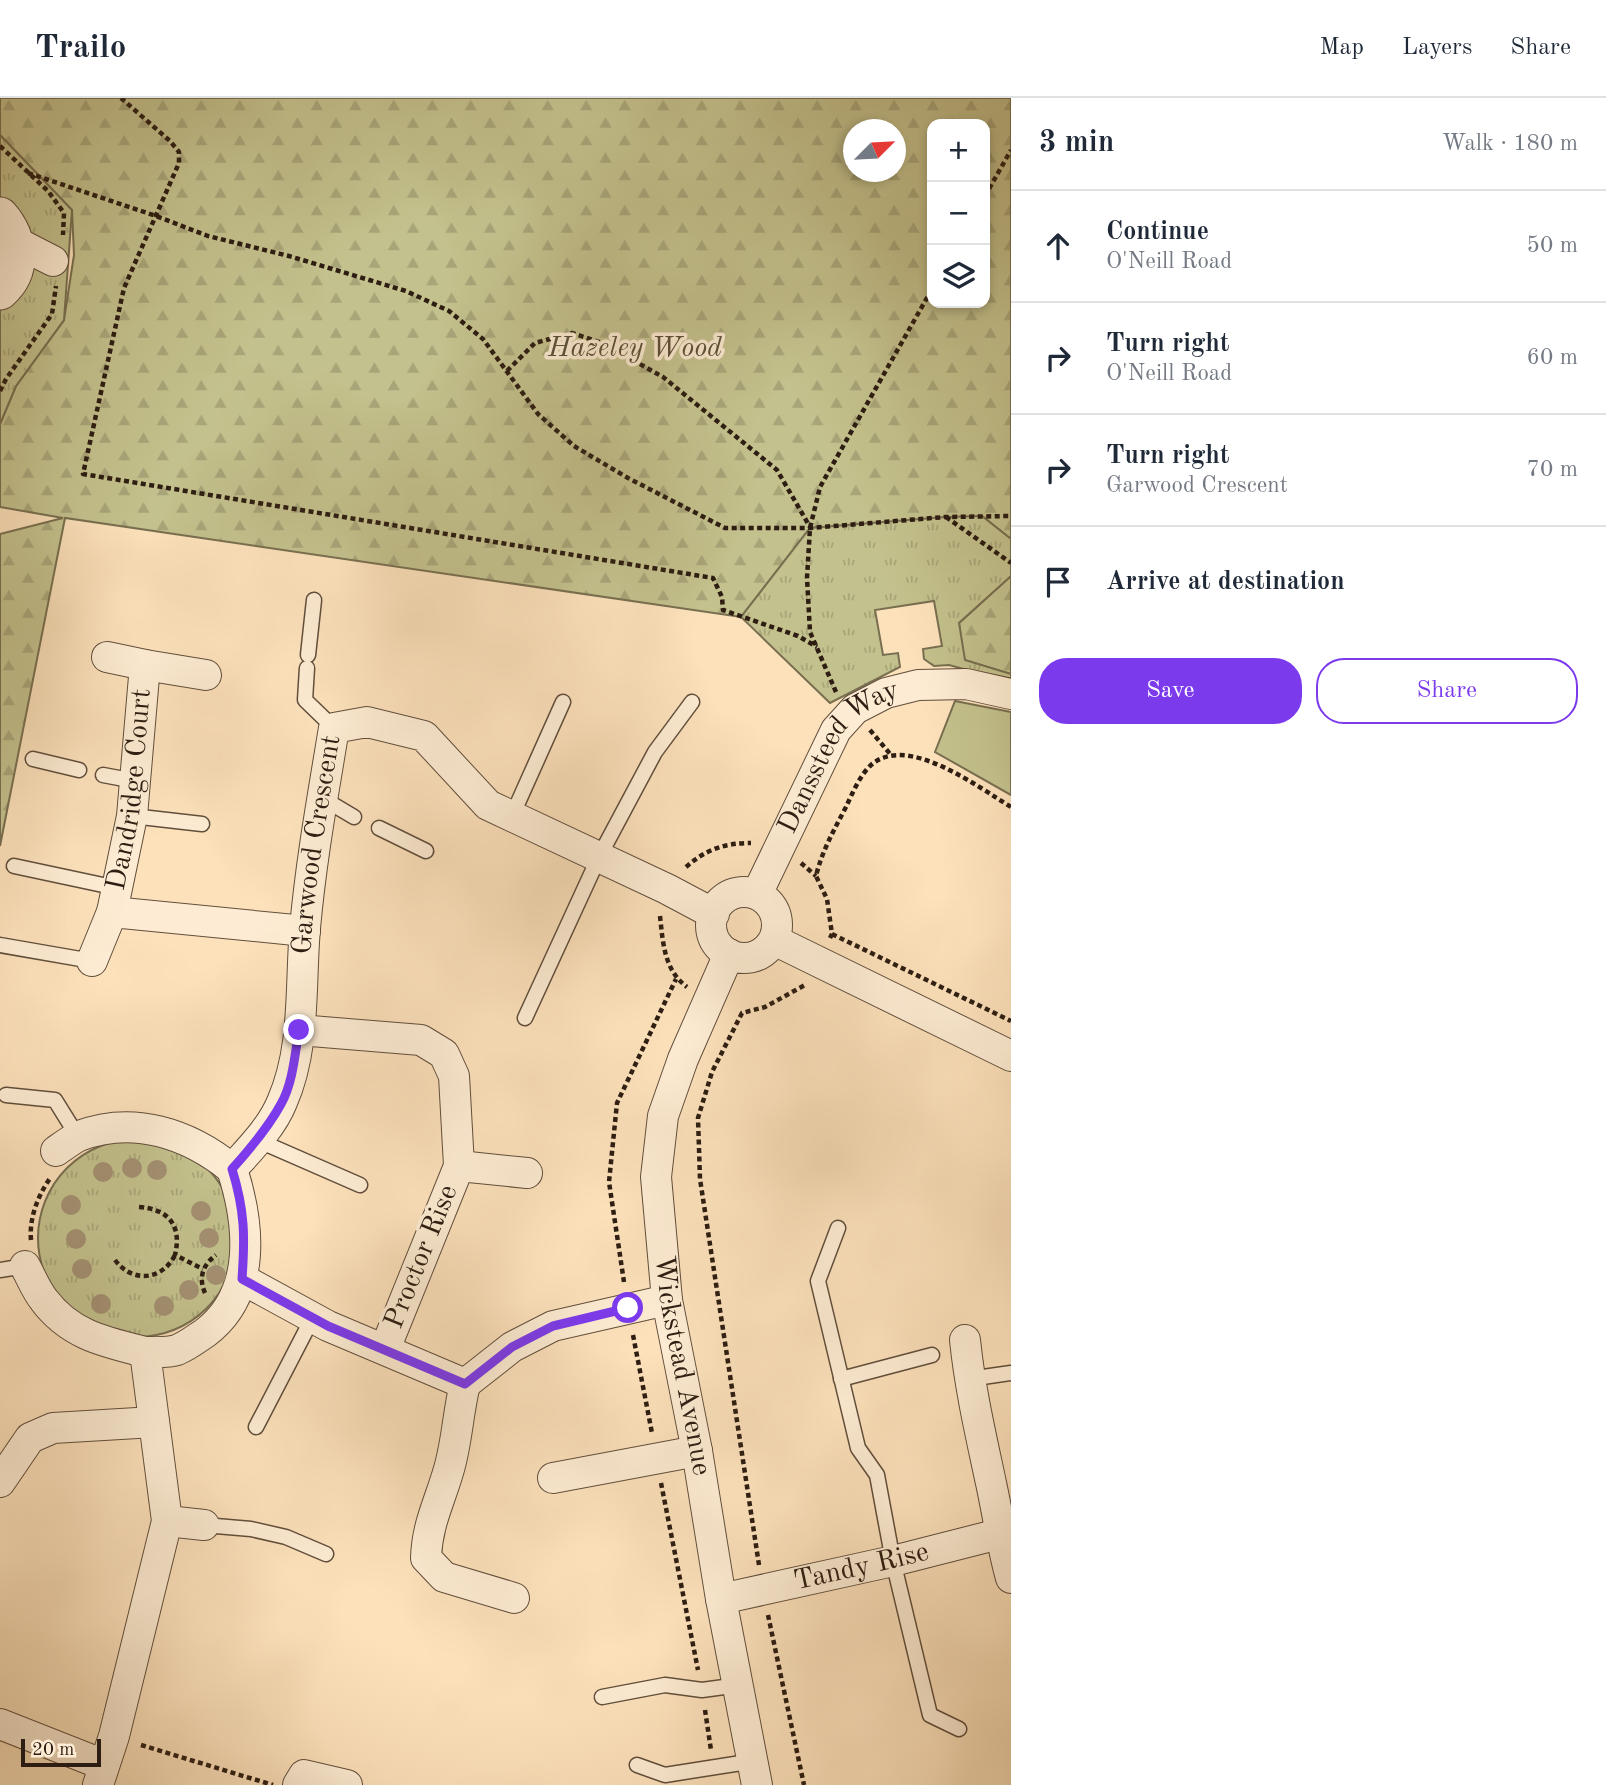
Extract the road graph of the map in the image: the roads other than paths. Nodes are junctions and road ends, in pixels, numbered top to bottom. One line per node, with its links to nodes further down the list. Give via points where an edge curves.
1 (314, 600): 8 (lane, via 305,700)
2 (107, 657): 3 (street, Dandridge Court)
3 (145, 665): 4 (street, Dandridge Court); 12 (street, Dandridge Court)
4 (206, 674)
5 (1011, 694): 22 (street, Danssteed Way, via 966,684 918,685 886,693 853,711 836,730)
6 (563, 702): 15 (lane)
7 (692, 702): 20 (lane, via 655,752)
8 (334, 728): 13 (street, Garwood Crescent); 15 (street, Garwood Crescent, via 367,722 424,736 488,804)
9 (33, 759): 10 (lane)
10 (79, 770)
11 (103, 775): 12 (lane)
12 (135, 781): 14 (street, Dandridge Court)
13 (322, 798): 16 (lane); 25 (street, Garwood Crescent)
14 (132, 816): 17 (lane); 23 (street, Dandridge Court)
15 (512, 816): 20 (street, Garwood Crescent)
16 (354, 817)
17 (202, 824)
18 (379, 828): 19 (lane)
19 (426, 851)
20 (599, 857): 24 (street, Garwood Crescent); 30 (lane)
21 (14, 866): 23 (lane)
22 (757, 894): 24 (street, via 726,897); 26 (street, via 777,919)
23 (115, 900): 25 (street, Dandridge Court); 29 (street, Dandridge Court)
24 (713, 914): 28 (street, via 716,941)
25 (305, 931): 31 (street, Garwood Crescent)
26 (774, 940): 28 (street, via 749,958); 32 (street)
27 (0, 945): 29 (lane)
28 (729, 954): 43 (street, Wickstead Avenue, via 663,1116 656,1177)
29 (92, 961)
30 (525, 1018)
31 (299, 1030): 34 (street, Garwood Crescent, via 282,1102); 36 (street, Proctor Rise, via 421,1040 444,1054 454,1076)
32 (1011, 1056)
33 (6, 1095): 35 (lane, via 55,1100)
34 (257, 1140): 37 (street, Garwood Crescent); 39 (lane)
35 (67, 1144): 37 (street, via 101,1131 143,1127 176,1136)
36 (459, 1166): 38 (street, Proctor Rise); 46 (street, Proctor Rise)
37 (232, 1169): 42 (street, via 245,1224)
38 (527, 1173)
39 (360, 1185)
40 (838, 1228): 50 (lane, via 818,1281)
41 (13, 1268): 47 (street, via 72,1326 92,1338)
42 (242, 1279): 44 (street); 47 (street, via 220,1322 176,1351)
43 (667, 1300): 52 (street, via 553,1326 512,1347); 55 (street, Wickstead Avenue)
44 (313, 1317): 46 (street); 54 (lane)
45 (965, 1340): 51 (street)
46 (385, 1349): 52 (street)
47 (145, 1352): 53 (street)
48 (932, 1355): 50 (lane)
49 (1011, 1373): 51 (lane)
50 (841, 1379): 62 (lane, via 858,1448 877,1475)
51 (969, 1380): 60 (street)
52 (465, 1384): 64 (street, via 450,1467 427,1534 426,1558 444,1577)
53 (154, 1422): 57 (street, via 53,1428 30,1438); 58 (street)
54 (256, 1427)
55 (697, 1451): 56 (street); 65 (street, Wickstead Avenue)
56 (553, 1478)
57 (0, 1482)
58 (167, 1521): 59 (street); 72 (street)
59 (204, 1525): 61 (lane, via 275,1534)
60 (999, 1534): 62 (street, Tandy Rise); 63 (street)
61 (326, 1554)
62 (893, 1561): 65 (street, Tandy Rise); 69 (lane, via 930,1715)
63 (1011, 1578)
64 (514, 1598)
65 (721, 1599): 66 (street, Wickstead Avenue)
66 (739, 1685): 67 (lane, via 702,1690 665,1685); 71 (street, Wickstead Avenue)
67 (602, 1698)
68 (0, 1724): 72 (street)
69 (958, 1729)
70 (637, 1765): 71 (lane, via 665,1775)
71 (756, 1773)
72 (101, 1775)
73 (298, 1785): 74 (street, via 304,1775)
74 (347, 1785)

